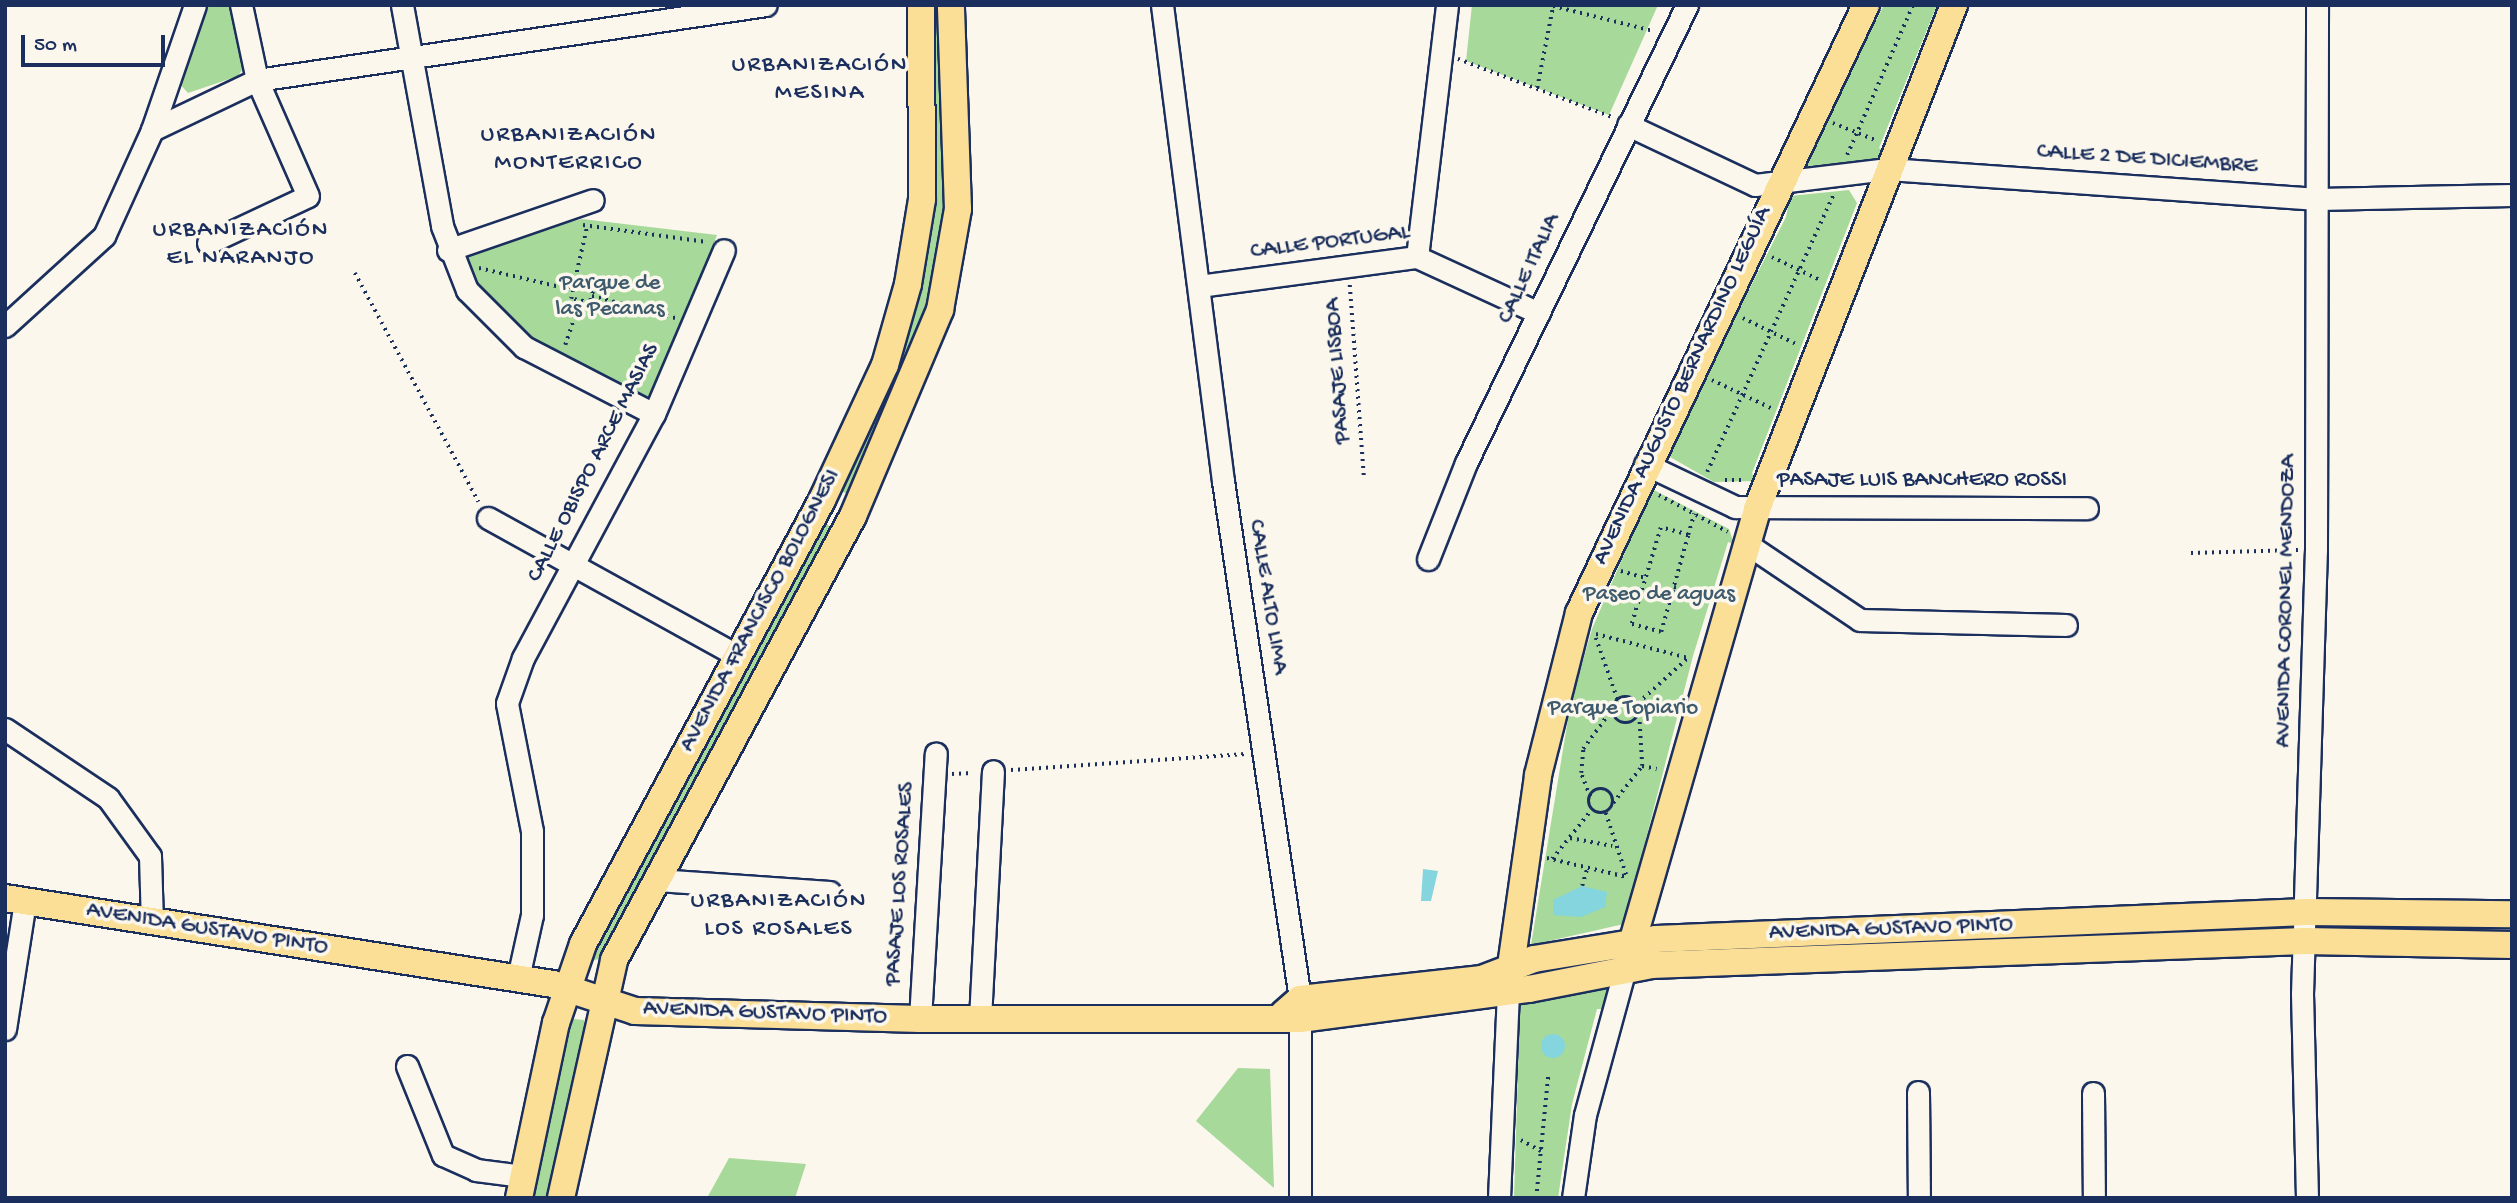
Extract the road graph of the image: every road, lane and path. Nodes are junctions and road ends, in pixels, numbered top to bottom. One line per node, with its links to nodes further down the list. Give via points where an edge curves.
1 (195, 5): 22 (street)
2 (241, 5): 18 (street)
3 (402, 5): 17 (street)
4 (766, 5): 17 (street)
5 (921, 5): 66 (main road, AVENIDA FRANCISCO BOLOGNESI, via 922,199 912,263 885,365)
6 (951, 5): 70 (main road, AVENIDA FRANCISCO BOLOGNESI, via 958,209 948,277 927,346)
7 (1162, 5): 45 (street, CALLE ALTO LIMA)
8 (1447, 5): 16 (street)
9 (1552, 5): 15 (path); 19 (path)
10 (1687, 5): 15 (street, CALLE ITALIA)
11 (1866, 5): 27 (main road, AVENIDA AUGUSTO BERNARDINO LEGUÍA)
12 (1913, 5): 23 (path)
13 (1954, 5): 26 (main road)
14 (2317, 5): 30 (street, AVENIDA CORONEL MENDOZA)
15 (1671, 37): 21 (street, CALLE ITALIA)
16 (1443, 54): 19 (path); 39 (street)
17 (409, 56): 18 (street); 38 (street)
18 (257, 80): 22 (street); 34 (street, via 308,196)
19 (1536, 88): 21 (path)
20 (1832, 122): 23 (path)
21 (1628, 125): 27 (street, CALLE 2 DE DICIEMBRE, via 1755,185); 50 (street, CALLE ITALIA)
22 (152, 130): 53 (street, via 104,236)
23 (1857, 132): 24 (path); 25 (path)
24 (1880, 142)
25 (1845, 160)
26 (1888, 169): 27 (street, CALLE 2 DE DICIEMBRE); 30 (street, CALLE 2 DE DICIEMBRE); 68 (main road)
27 (1779, 183): 62 (main road, AVENIDA AUGUSTO BERNARDINO LEGUÍA)
28 (1834, 193): 41 (path)
29 (2512, 195): 30 (street, CALLE 2 DE DICIEMBRE)
30 (2318, 199): 74 (street, AVENIDA CORONEL MENDOZA)
31 (593, 200): 33 (path); 38 (street)
32 (574, 223): 33 (path)
33 (587, 225): 36 (path, via 707,242); 43 (path)
34 (208, 243)
35 (724, 250): 61 (street, CALLE OBISPO ARCE MASIAS)
36 (702, 254)
37 (1770, 256): 41 (path)
38 (457, 257): 46 (path); 57 (street, via 467,289 494,323)
39 (1417, 257): 40 (street, CALLE PORTUGAL); 50 (street, CALLE PORTUGAL)
40 (1348, 264): 45 (street, CALLE PORTUGAL); 64 (path, PASAJE LISBOA)
41 (1797, 270): 44 (path); 55 (path)
42 (355, 273): 71 (path)
43 (575, 279): 46 (path); 47 (path, via 596,285)
44 (1824, 282)
45 (1199, 286): 91 (street, CALLE ALTO LIMA)
46 (573, 290): 48 (path, via 571,299)
47 (592, 296): 48 (path, via 590,303); 52 (path)
48 (580, 301): 57 (path)
49 (683, 306): 52 (path)
50 (1539, 313): 76 (street, CALLE ITALIA)
51 (1741, 317): 55 (path)
52 (678, 319): 54 (path)
53 (5, 326)
54 (674, 331)
55 (1770, 331): 56 (path); 59 (path)
56 (1798, 345)
57 (558, 363): 61 (street)
58 (1711, 379): 59 (path)
59 (1742, 394): 60 (path); 63 (path)
60 (1773, 409)
61 (654, 414): 77 (street, CALLE OBISPO ARCE MASIAS)
62 (1645, 464): 68 (street, PASAJE LUIS BANCHERO ROSSI, via 1726,505); 116 (main road, AVENIDA AUGUSTO BERNARDINO LEGUÍA, via 1588,587 1556,689)
63 (1707, 473)
64 (1364, 475)
65 (1647, 491): 69 (path)
66 (822, 500): 70 (main road); 83 (main road, AVENIDA FRANCISCO BOLOGNESI)
67 (2087, 508): 68 (street, PASAJE LUIS BANCHERO ROSSI, via 1788,503)
68 (1757, 509): 73 (main road)
69 (1694, 514): 72 (path); 73 (path)
70 (853, 516): 106 (main road, AVENIDA FRANCISCO BOLOGNESI)
71 (488, 518): 77 (street)
72 (1688, 535): 79 (path, via 1661,528); 80 (path)
73 (1737, 538): 82 (street, via 1860,620); 114 (main road)
74 (2316, 550): 75 (path); 110 (street, AVENIDA CORONEL MENDOZA)
75 (2191, 554)
76 (1428, 559)
77 (572, 566): 83 (street); 118 (street, CALLE OBISPO ARCE MASIAS, via 523,658 506,723 529,794 532,831 532,915)
78 (1617, 570): 79 (path)
79 (1646, 578): 80 (path, via 1632,624 1661,632)
80 (1674, 587): 81 (path)
81 (1708, 597)
82 (2066, 625)
83 (738, 656): 119 (main road, AVENIDA FRANCISCO BOLOGNESI, via 583,944)
84 (1618, 700): 85 (path); 85 (path, via 1594,633 1689,658); 86 (path)
85 (1638, 703): 87 (path)
86 (1613, 708): 87 (path, via 1625,724); 90 (path)
87 (1639, 716): 93 (path)
88 (5, 729): 112 (street, via 108,798 150,856)
89 (1573, 749): 90 (path)
90 (1583, 749): 97 (path, via 1581,773)
91 (1264, 752): 95 (path); 122 (street, CALLE ALTO LIMA)
92 (936, 753): 96 (street, PASAJE LOS ROSALES)
93 (1642, 766): 94 (path); 98 (path)
94 (1657, 769)
95 (993, 771): 96 (path); 124 (street)
96 (934, 776): 123 (street, PASAJE LOS ROSALES)
97 (1590, 797): 98 (path, via 1606,790); 99 (path)
98 (1613, 803): 100 (path)
99 (1592, 809): 100 (path); 101 (path)
100 (1606, 813): 102 (path)
101 (1570, 838): 102 (path); 104 (path)
102 (1612, 846): 105 (path, via 1627,877)
103 (1546, 858): 104 (path)
104 (1552, 859): 105 (path)
105 (1587, 868): 107 (path)
106 (657, 880): 108 (street); 121 (main road, AVENIDA FRANCISCO BOLOGNESI, via 614,960)
107 (1581, 886)
108 (830, 892)
109 (15, 900): 112 (main road, AVENIDA GUSTAVO PINTO); 125 (street)
110 (2306, 912): 111 (main road, AVENIDA GUSTAVO PINTO); 113 (street, AVENIDA CORONEL MENDOZA); 114 (main road, AVENIDA GUSTAVO PINTO)
111 (2512, 914)
112 (152, 922): 118 (main road, AVENIDA GUSTAVO PINTO)
113 (2305, 941): 115 (main road, AVENIDA GUSTAVO PINTO); 117 (main road, AVENIDA GUSTAVO PINTO); 140 (street, AVENIDA CORONEL MENDOZA)
114 (1633, 942): 116 (main road, AVENIDA GUSTAVO PINTO); 117 (main road)
115 (2512, 945)
116 (1511, 966): 120 (main road, AVENIDA AUGUSTO BERNARDINO LEGUÍA); 122 (main road, AVENIDA GUSTAVO PINTO, via 1482,979)
117 (1625, 969): 120 (main road, AVENIDA GUSTAVO PINTO); 137 (street, via 1585,1115)
118 (518, 978): 119 (main road, AVENIDA GUSTAVO PINTO)
119 (568, 988): 121 (main road, AVENIDA GUSTAVO PINTO); 132 (main road, AVENIDA FRANCISCO BOLOGNESI)
120 (1508, 992): 122 (main road, AVENIDA GUSTAVO PINTO); 135 (street, AVENIDA AUGUSTO BERNARDINO LEGUÍA)
121 (604, 1000): 123 (main road, AVENIDA GUSTAVO PINTO, via 635,1011); 133 (main road, AVENIDA FRANCISCO BOLOGNESI)
122 (1294, 1011): 124 (main road, AVENIDA GUSTAVO PINTO, via 1201,1023); 134 (street, CALLE ALTO LIMA)
123 (920, 1018): 124 (main road, AVENIDA GUSTAVO PINTO)
124 (979, 1019)
125 (5, 1029)
126 (407, 1066): 132 (street, via 443,1155)
127 (1548, 1076): 131 (path)
128 (1917, 1092): 138 (street)
129 (2093, 1093): 139 (street)
130 (1518, 1138): 131 (path)
131 (1541, 1151): 136 (path)
132 (521, 1187)
133 (561, 1198)
134 (1300, 1198)
135 (1499, 1198)
136 (1536, 1198)
137 (1573, 1198)
138 (1919, 1198)
139 (2094, 1198)
140 (2307, 1198)

